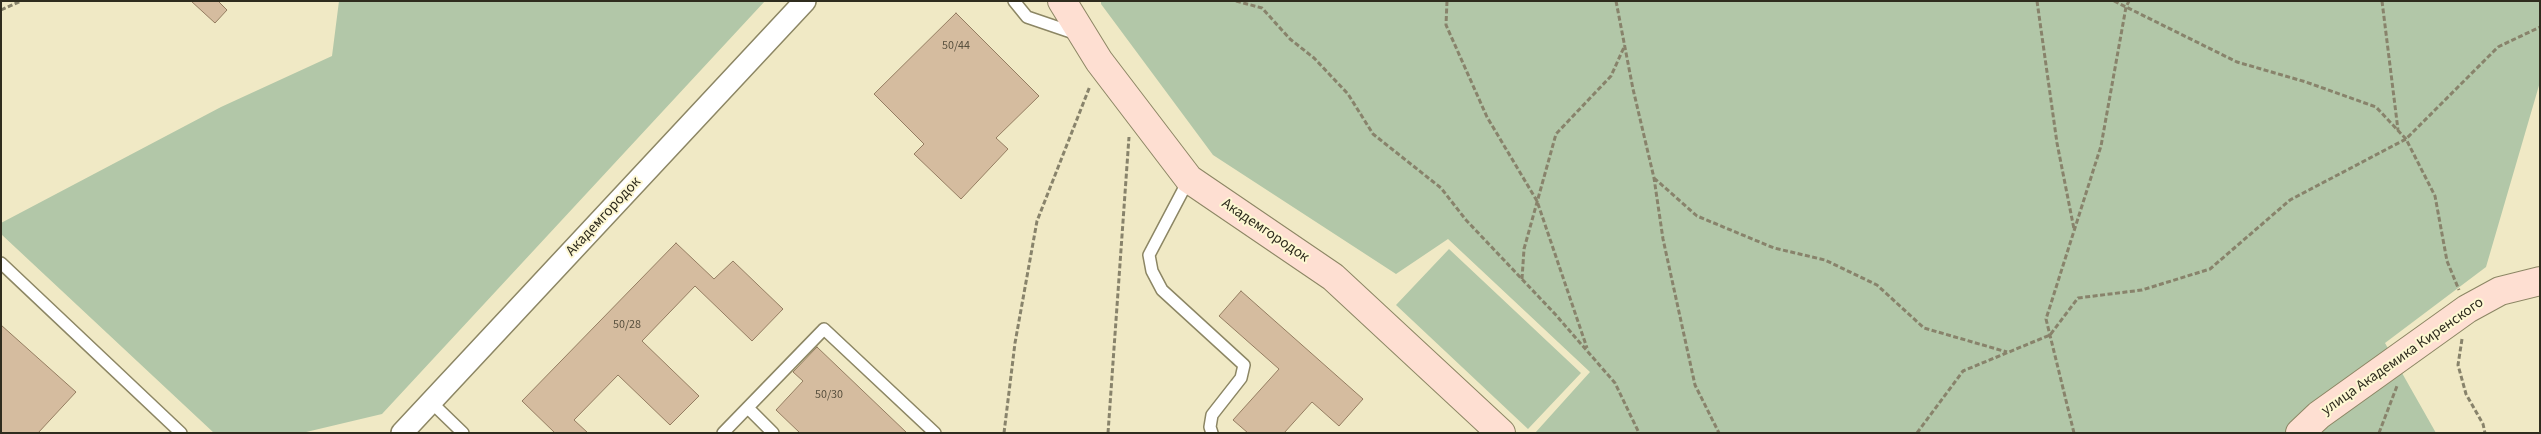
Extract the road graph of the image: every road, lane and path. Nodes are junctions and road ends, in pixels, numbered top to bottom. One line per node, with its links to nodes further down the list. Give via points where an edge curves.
1 (21, 1): 13 (path)
2 (805, 1): 32 (street, Академгородок)
3 (1014, 1): 15 (lane, via 1027,17)
4 (1062, 1): 15 (street, Академгородок)
5 (1236, 1): 26 (path, via 1262,8 1290,39 1314,58 1348,94 1374,134 1441,188)
6 (1446, 1): 23 (path, via 1446,25 1487,117)
7 (1616, 1): 16 (path)
8 (2036, 1): 24 (path, via 2057,143)
9 (2114, 1): 12 (path)
10 (2129, 1): 12 (path)
11 (2382, 1): 19 (path)
12 (2126, 7): 19 (path, via 2237,62 2376,107); 24 (path, via 2101,146)
13 (1, 10)
14 (2540, 28): 20 (path, via 2498,48)
15 (1081, 35): 17 (street, Академгородок)
16 (1626, 44): 21 (path, via 1632,89); 23 (path, via 1611,76 1556,134)
17 (1099, 61): 18 (street, Академгородок); 40 (path, via 1037,221 1015,343)
18 (1131, 102): 22 (street, Академгородок); 41 (path)
19 (2398, 130): 20 (path)
20 (2406, 139): 28 (path, via 2435,196 2447,261); 29 (path, via 2290,200 2210,269 2142,290 2078,298)
21 (1654, 178): 31 (path, via 1697,216 1774,248 1824,260 1877,285 1924,328); 45 (path, via 1663,239 1696,385)
22 (1189, 179): 42 (lane, via 1149,256 1152,271 1162,290 1244,365 1241,378 1212,415); 43 (street, Академгородок, via 1333,276)
23 (1538, 202): 26 (path, via 1524,248); 30 (path)
24 (2074, 229): 29 (path, via 2046,319)
25 (1, 263): 34 (lane)
26 (1522, 280): 30 (path)
27 (2535, 287): 28 (street, улица Академика Киренского, via 2500,291)
28 (2467, 309): 48 (street, улица Академика Киренского, via 2319,415); 49 (path, via 2458,364 2466,394)
29 (2050, 335): 31 (path); 47 (path)
30 (1588, 351): 44 (path, via 1615,383)
31 (2008, 353): 46 (path, via 1963,371)
32 (432, 403): 35 (street, Академгородок); 36 (lane)
33 (748, 409): 37 (lane); 38 (lane); 39 (lane, via 824,329)
34 (181, 433)
35 (402, 433)
36 (463, 433)
37 (723, 433)
38 (773, 433)
39 (935, 433)
40 (1004, 433)
41 (1108, 433)
42 (1212, 433)
43 (1501, 433)
44 (1639, 433)
45 (1719, 433)
46 (1917, 433)
47 (2074, 433)
48 (2300, 433)
49 (2485, 433)

